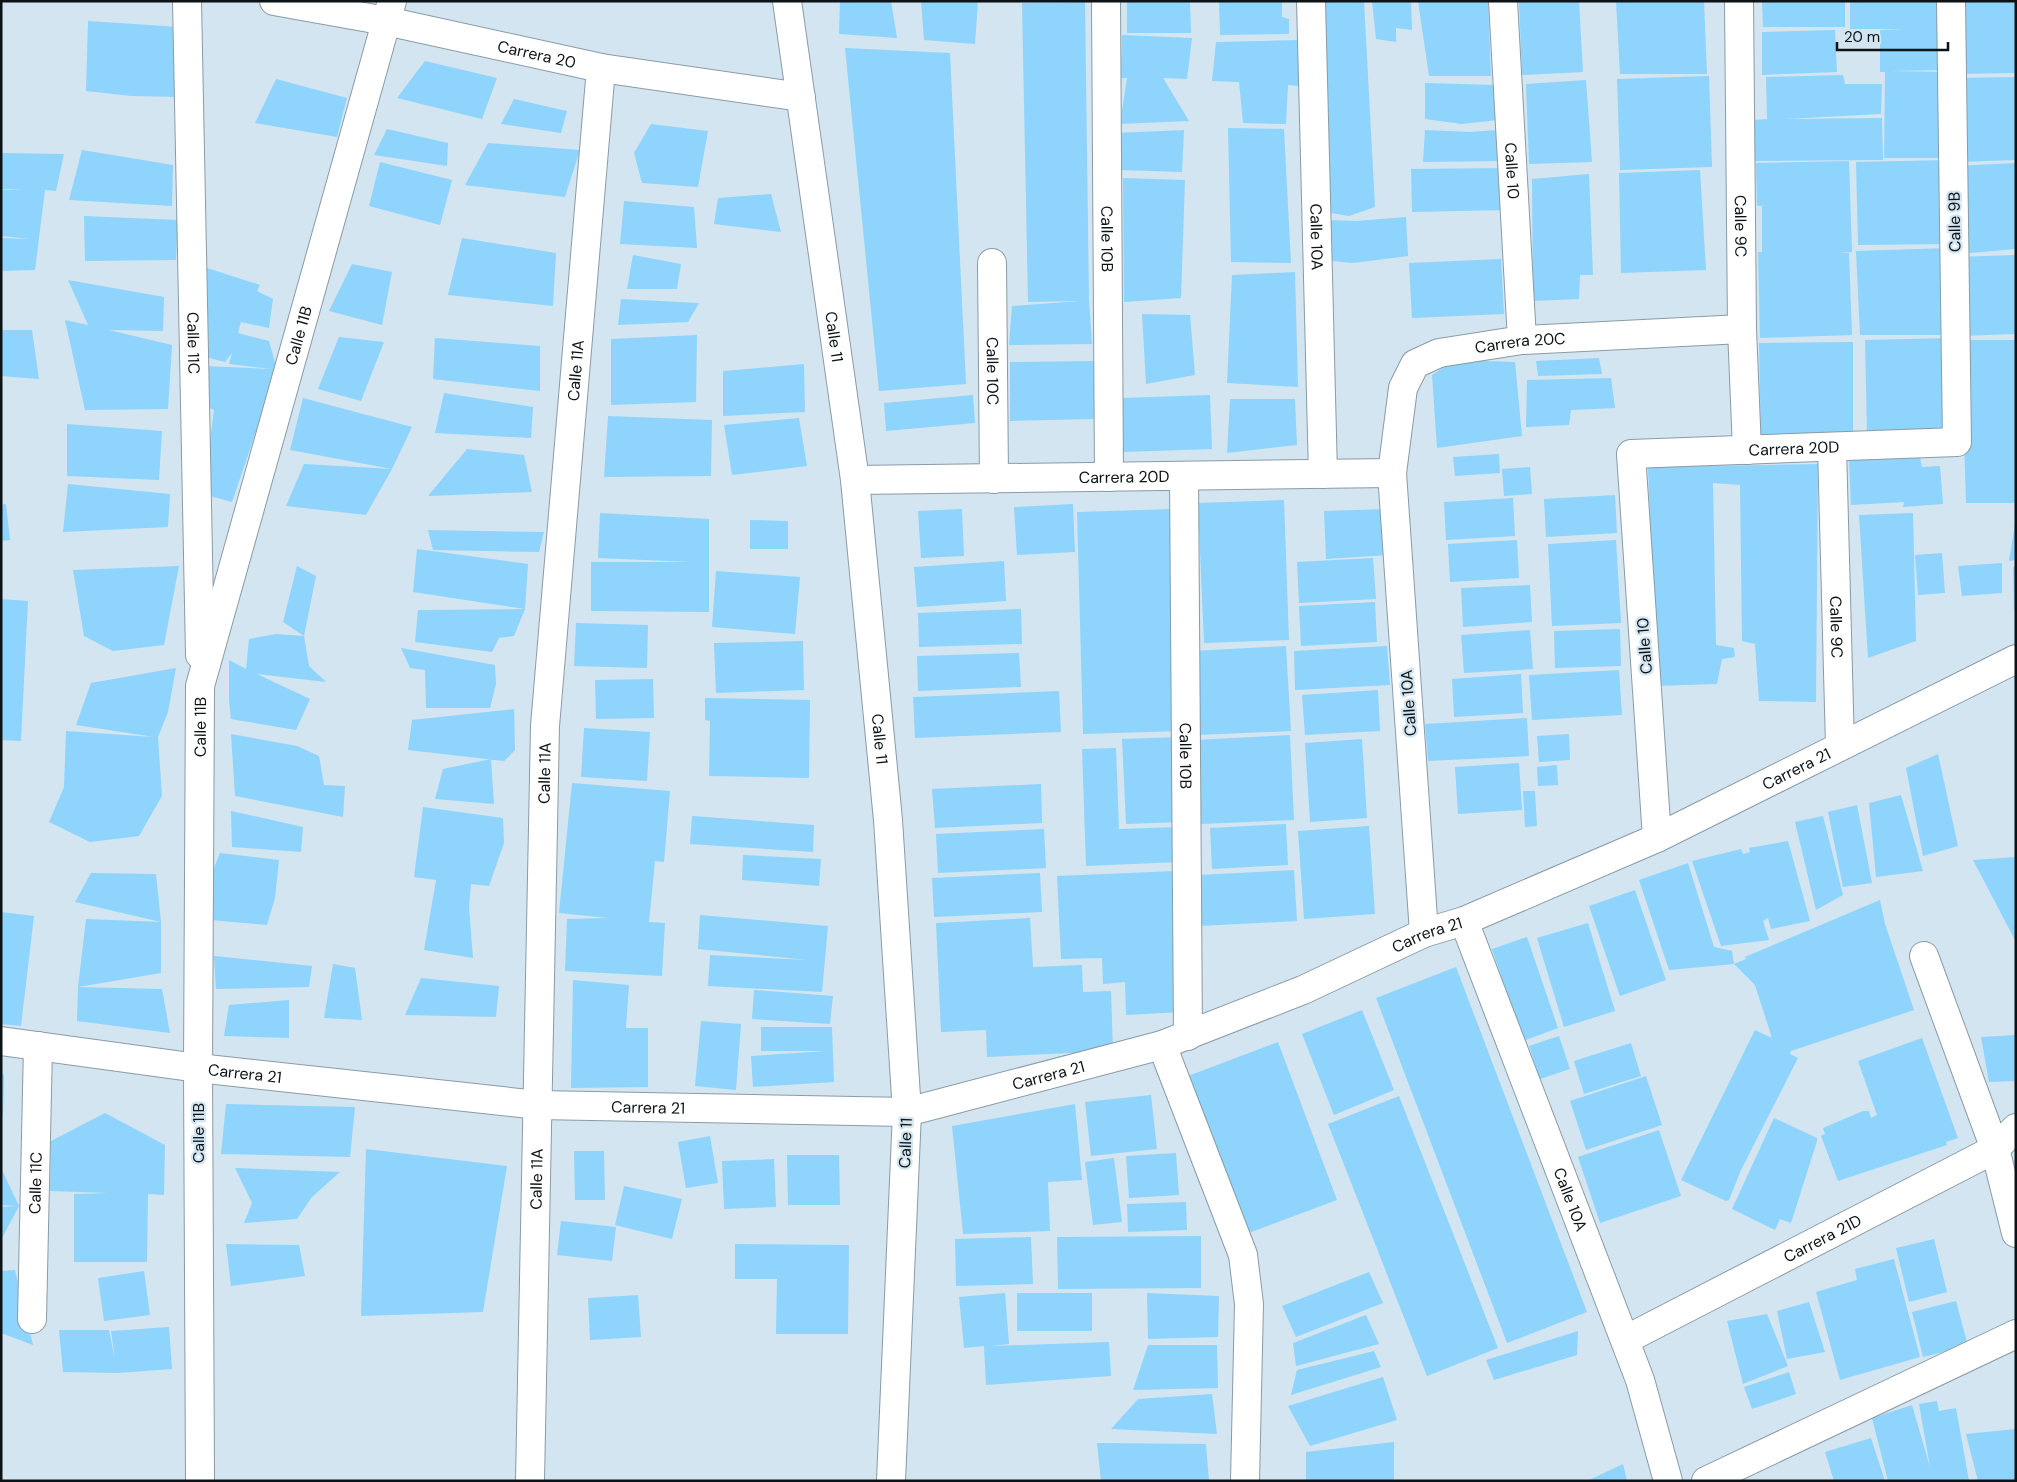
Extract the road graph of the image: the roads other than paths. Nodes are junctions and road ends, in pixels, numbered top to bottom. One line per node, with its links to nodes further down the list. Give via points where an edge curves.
1 (187, 1): 26 (street, Calle 11C)
2 (274, 1): 9 (street, Carrera 20)
3 (787, 1): 11 (street, Calle 11)
4 (1106, 1): 22 (street, Calle 10B)
5 (1311, 1): 20 (street, Calle 10A)
6 (1504, 1): 14 (street, Calle 10)
7 (1739, 1): 13 (street, Calle 9C)
8 (1951, 1): 15 (street, Calle 9B)
9 (389, 11): 10 (street, Carrera 20); 26 (street, Calle 11B)
10 (601, 68): 11 (street, Carrera 20); 37 (street, Calle 11A, via 545,726)
11 (801, 97): 24 (street, Calle 11)
12 (992, 263): 23 (street, Calle 10C)
13 (1742, 329): 14 (street, Carrera 20C); 17 (street, Calle 9C)
14 (1522, 340): 19 (street, Carrera 20C, via 1439,353 1415,364 1404,388)
15 (1957, 442): 16 (street, Carrera 20D)
16 (1832, 447): 17 (street, Carrera 20D); 27 (street, Calle 9C)
17 (1747, 450): 18 (street, Carrera 20D)
18 (1631, 454): 28 (street, Calle 10)
19 (1392, 473): 20 (street, Carrera 20D); 30 (street, Calle 10A)
20 (1323, 474): 21 (street, Carrera 20D)
21 (1184, 476): 22 (street, Carrera 20D); 32 (street, Calle 10B)
22 (1109, 477): 23 (street, Carrera 20D)
23 (994, 479): 24 (street, Carrera 20D)
24 (855, 480): 38 (street, Calle 11, via 888,820)
25 (2016, 659): 27 (street, Carrera 21)
26 (200, 686): 36 (street, Calle 11B)
27 (1840, 746): 28 (street, Carrera 21)
28 (1657, 838): 29 (street, Carrera 21)
29 (1464, 921): 30 (street, Carrera 21); 44 (street, Calle 10A)
30 (1424, 933): 32 (street, Carrera 21, via 1303,990)
31 (1924, 956): 40 (street)
32 (1188, 1036): 34 (street, Carrera 21)
33 (1, 1041): 35 (street, Carrera 21)
34 (1162, 1045): 38 (street, Carrera 21); 48 (street, via 1243,1255 1249,1304)
35 (38, 1046): 36 (street, Carrera 21); 42 (street, Calle 11C)
36 (198, 1068): 37 (street, Carrera 21); 45 (street, Calle 11B)
37 (538, 1105): 38 (street, Carrera 21); 46 (street, Calle 11A)
38 (907, 1112): 47 (street, Calle 11)
39 (2016, 1128): 40 (street, Carrera 21D)
40 (1995, 1149): 41 (street); 44 (street, Carrera 21D)
41 (2016, 1233)
42 (32, 1319)
43 (2016, 1334): 50 (street)
44 (1625, 1340): 49 (street, Calle 10A, via 1640,1380)
45 (200, 1481)
46 (530, 1481)
47 (891, 1481)
48 (1245, 1481)
49 (1668, 1481)
50 (1706, 1481)

